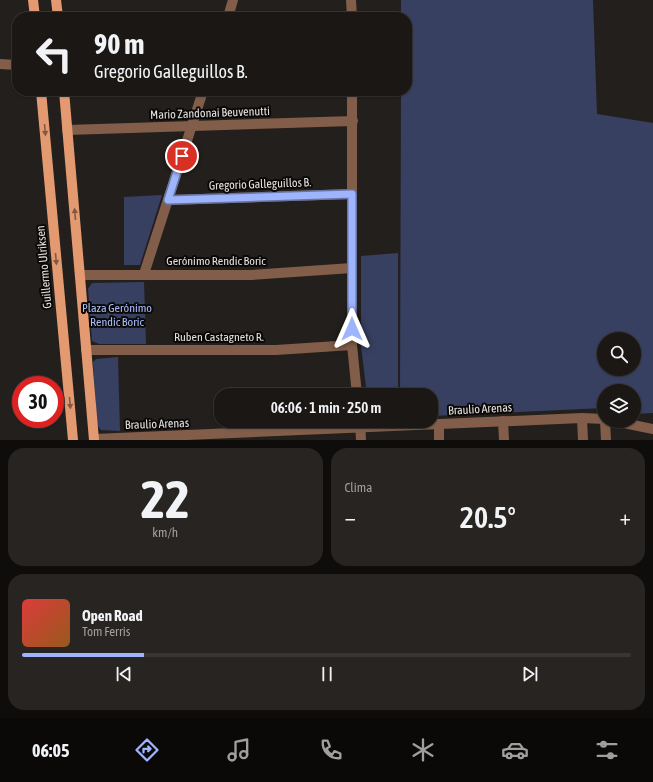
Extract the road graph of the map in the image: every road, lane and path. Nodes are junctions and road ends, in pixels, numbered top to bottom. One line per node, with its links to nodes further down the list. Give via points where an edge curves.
1 (33, 0): 5 (main road)
2 (56, 0): 6 (main road)
3 (233, 0): 7 (street)
4 (351, 0): 8 (street)
5 (34, 12)
6 (57, 12)
7 (229, 12)
8 (352, 12)
9 (0, 64): 10 (street)
10 (12, 65)
11 (41, 96): 38 (main road, Guillermo Ulriksen, one-way to 38)
12 (65, 96): 17 (main road)
13 (201, 96): 16 (street)
14 (352, 96): 15 (street)
15 (353, 121): 16 (street, Mario Zandonai Beuvenutti); 18 (street)
16 (191, 128): 17 (street, Mario Zandonai Beuvenutti); 19 (street)
17 (68, 130): 22 (main road, one-way to 17)
18 (352, 194): 19 (street, Gregorio Galleguillos B.); 20 (street)
19 (168, 200): 21 (street)
20 (352, 268): 21 (street, Gerónimo Rendic Boric, via 251,275); 23 (street)
21 (144, 274): 22 (street, Gerónimo Rendic Boric)
22 (80, 275): 24 (main road)
23 (352, 345): 24 (street, Ruben Castagneto R., via 276,350); 25 (street)
24 (86, 350): 37 (main road)
25 (356, 388)
26 (582, 418): 27 (street, Braulio Arenas); 28 (street, Braulio Arenas); 42 (street)
27 (597, 419)
28 (503, 421): 29 (street, Braulio Arenas); 41 (street)
29 (439, 424): 40 (street)
30 (641, 427): 34 (street)
31 (332, 428): 35 (street, Braulio Arenas)
32 (361, 428): 39 (street)
33 (605, 428): 43 (street)
34 (653, 429)
35 (244, 437): 36 (street, Braulio Arenas)
36 (179, 438): 37 (street, Braulio Arenas)
37 (94, 439)
38 (73, 440)
39 (361, 440)
40 (439, 440)
41 (504, 440)
42 (583, 440)
43 (606, 440)

